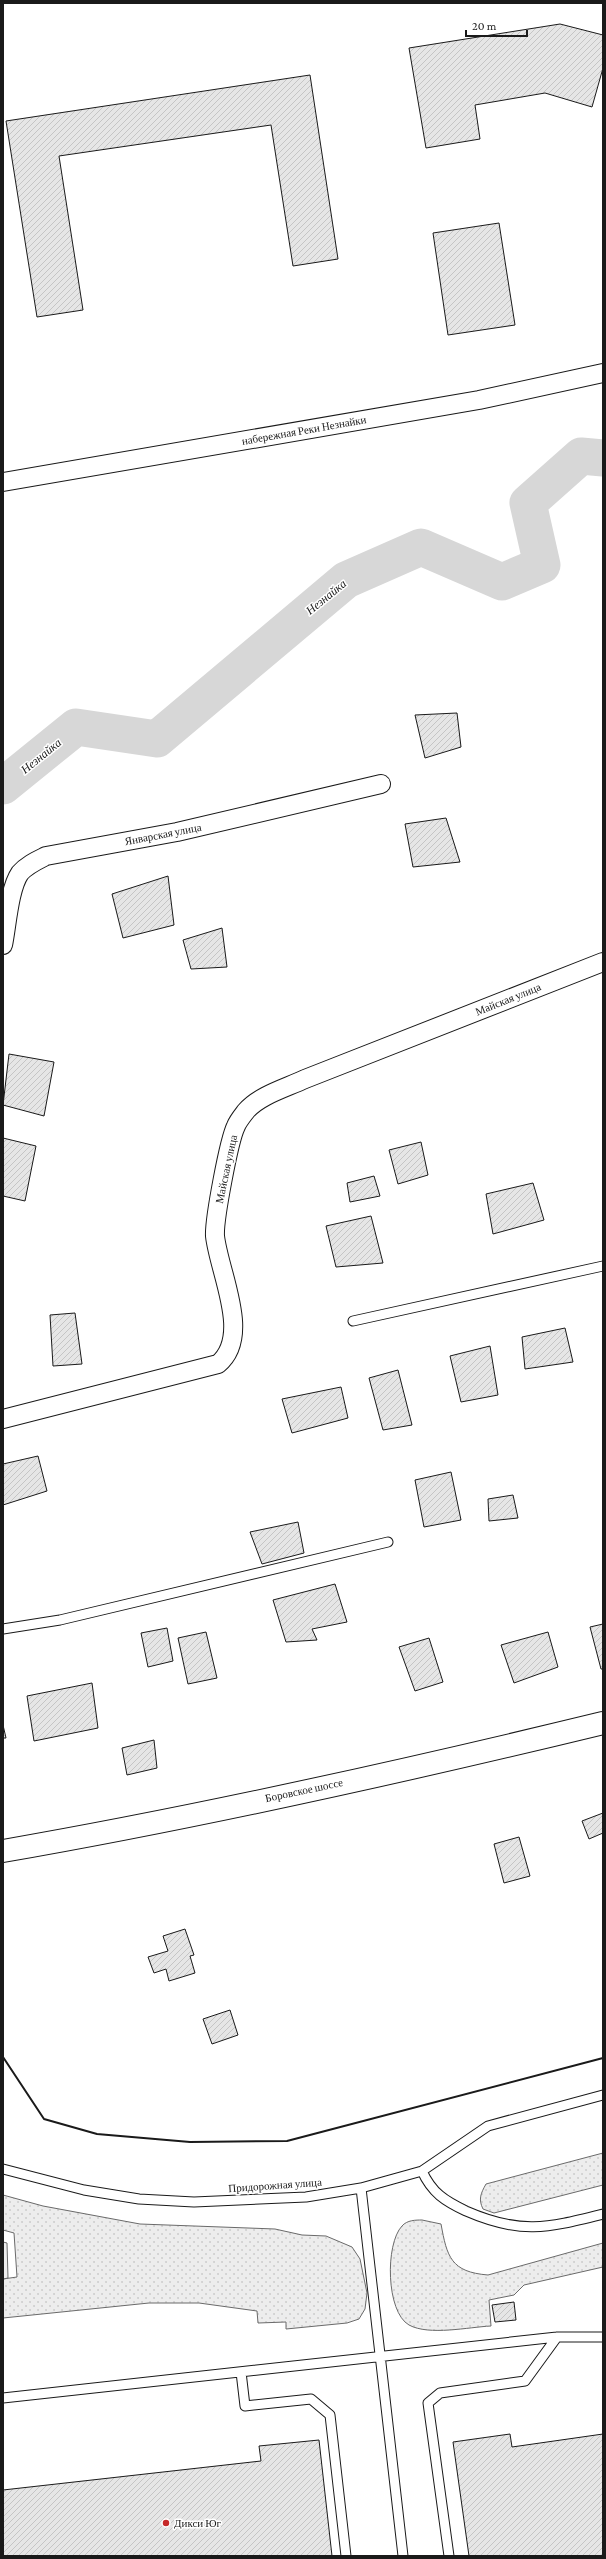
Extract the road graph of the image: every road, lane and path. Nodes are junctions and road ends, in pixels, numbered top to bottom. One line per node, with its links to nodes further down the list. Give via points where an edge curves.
1 (603, 373): 2 (street, набережная Реки Незнайки, via 479,400)
2 (3, 482)
3 (381, 784): 4 (street, Январская улица, via 177,832 46,856 21,872 16,882)
4 (3, 945)
5 (603, 962): 8 (street, Майская улица, via 304,1079 266,1096 247,1110 235,1126 216,1216 215,1234 235,1334 227,1357 218,1364)
6 (603, 1266): 7 (lane)
7 (353, 1321)
8 (3, 1419)
9 (388, 1542): 10 (lane, via 68,1618)
10 (3, 1629)
11 (603, 1723): 12 (main road, Боровское шоссе, via 453,1759)
12 (3, 1851)
13 (603, 2095): 15 (lane, Придорожная улица, via 488,2126)
14 (3, 2169): 16 (lane, Придорожная улица, via 84,2190 139,2199 194,2202 302,2197)
15 (422, 2171): 16 (lane, Придорожная улица); 17 (lane, via 430,2187 446,2202 490,2221 520,2228 560,2225)
16 (361, 2188): 20 (lane)
17 (603, 2214)
18 (557, 2337): 19 (lane); 20 (lane); 25 (lane, via 525,2381 440,2393 428,2403)
19 (603, 2337)
20 (380, 2357): 21 (lane); 24 (lane)
21 (241, 2372): 22 (lane); 23 (lane, via 245,2406 311,2399 330,2415)
22 (3, 2398)
23 (346, 2556)
24 (403, 2556)
25 (449, 2556)

